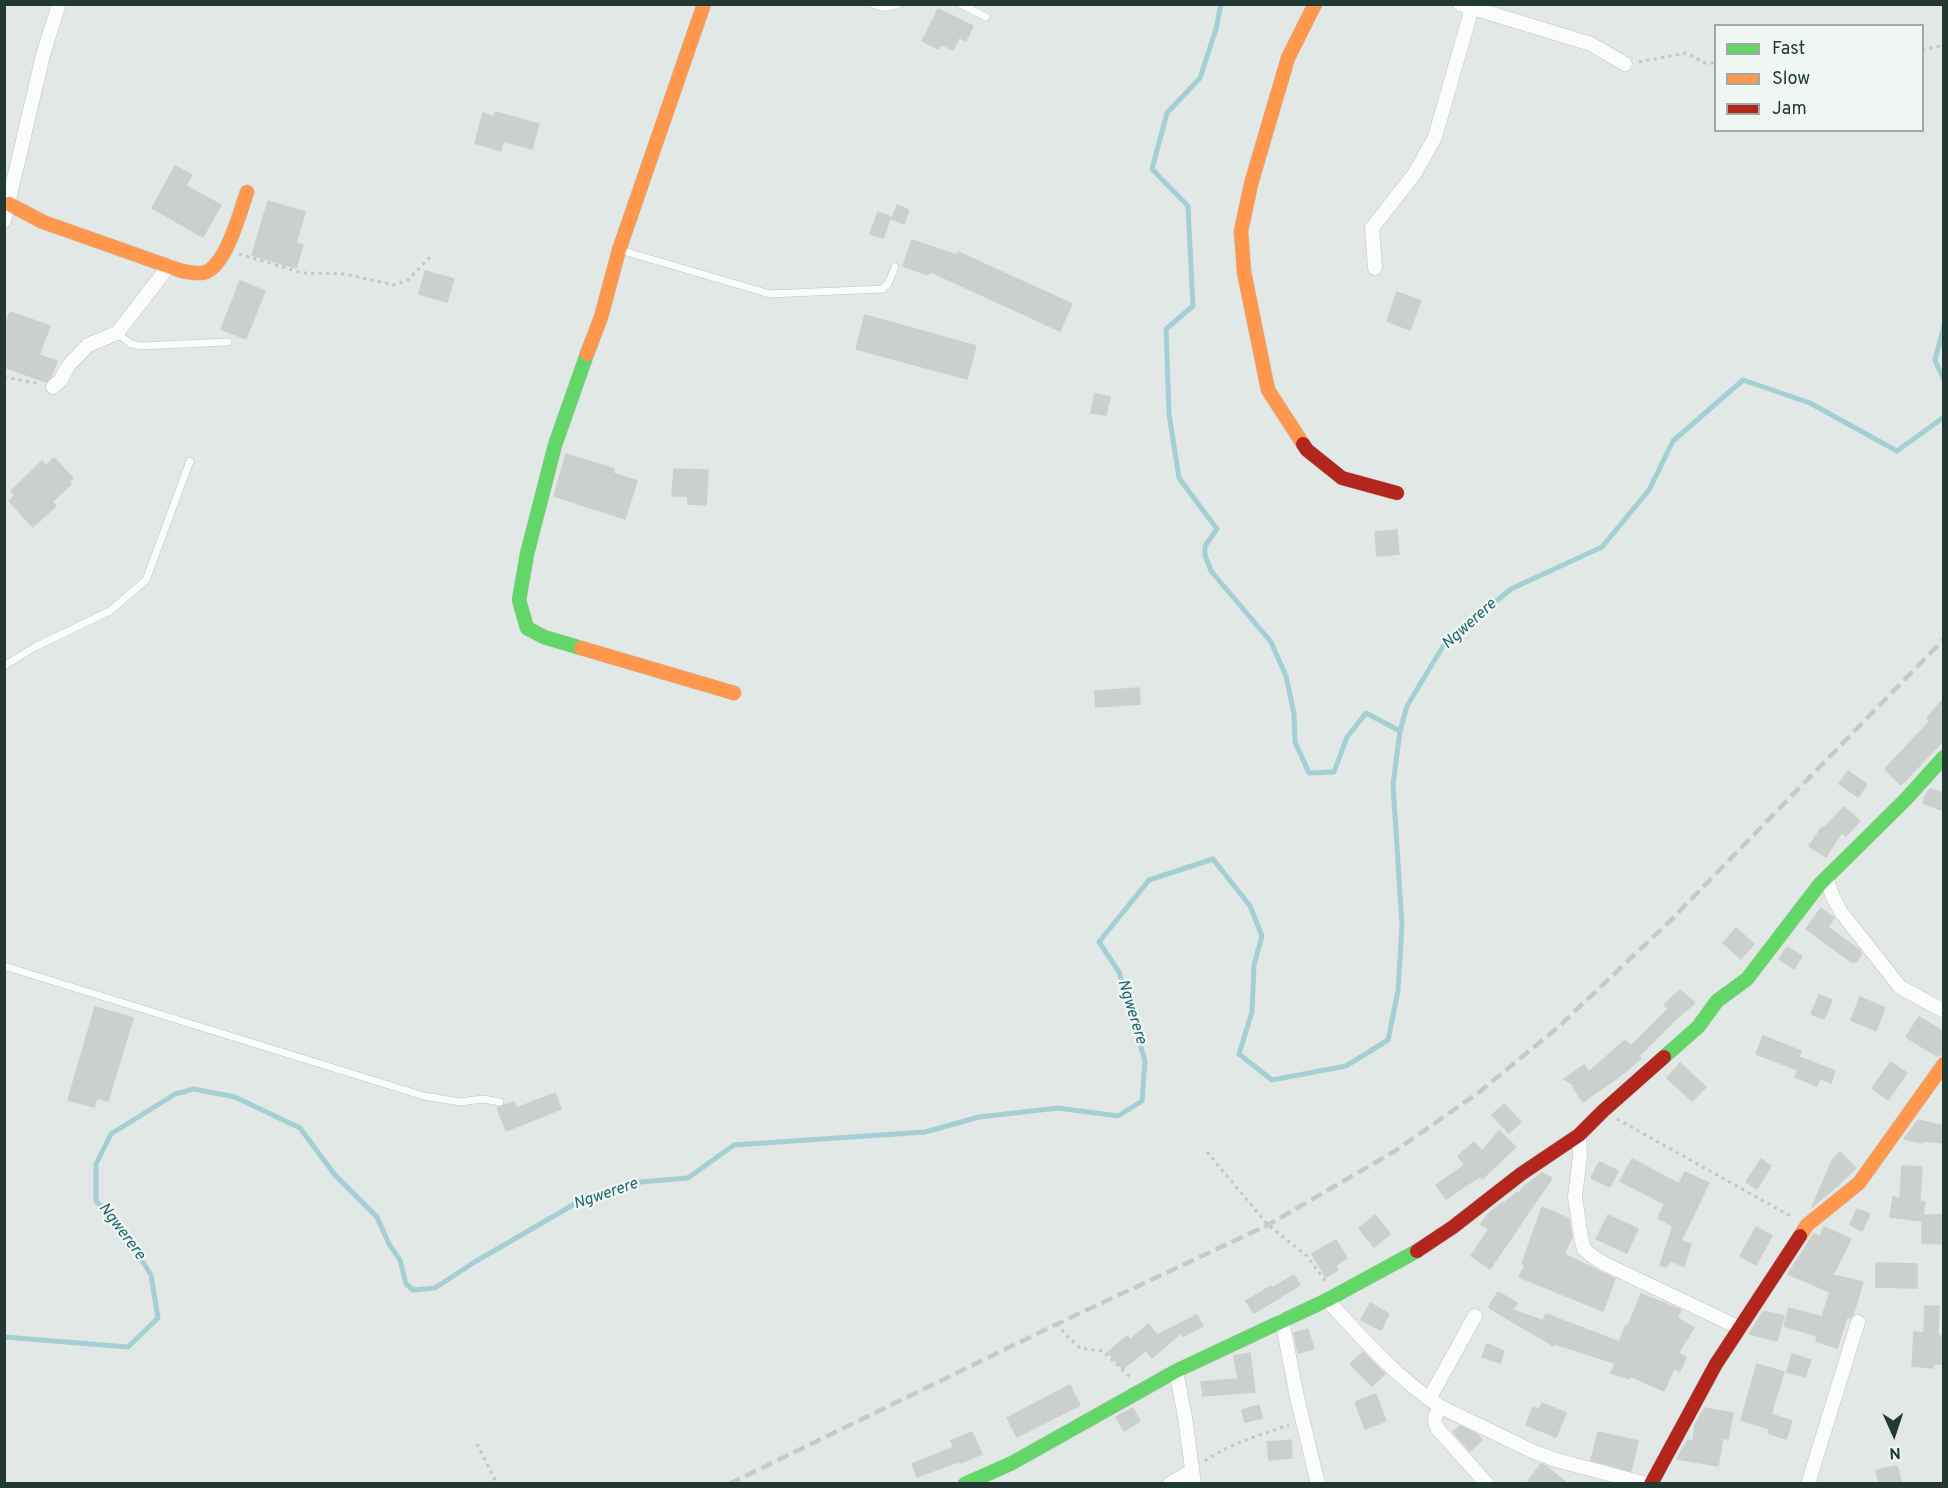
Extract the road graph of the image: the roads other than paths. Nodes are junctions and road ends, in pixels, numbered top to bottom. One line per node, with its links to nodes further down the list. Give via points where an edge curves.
1 (59, 4): 11 (street, via 43,55)
2 (704, 4): 13 (street)
3 (873, 4): 4 (lane, via 890,8)
4 (899, 4)
5 (960, 4): 8 (lane)
6 (1315, 4): 21 (street, via 1288,58 1251,184 1241,231 1244,272 1268,390 1306,450 1342,478)
7 (1466, 6): 9 (street, via 1591,44); 16 (street, via 1435,137 1415,173 1372,228)
8 (986, 17)
9 (1625, 64)
10 (246, 192): 14 (street, via 225,250 212,268 206,272 182,271)
11 (9, 204): 12 (street); 14 (street, via 43,222)
12 (4, 221)
13 (619, 250): 15 (lane, via 770,294 882,289); 23 (street, via 601,317 555,445 519,600 527,628 544,637)
14 (169, 266): 17 (street)
15 (895, 267)
16 (1375, 268)
17 (117, 333): 18 (lane, via 140,346); 19 (street, via 88,345)
18 (228, 342)
19 (53, 387)
20 (190, 461): 22 (lane, via 146,580 110,611)
21 (1397, 493)
22 (4, 666)
23 (734, 693)
24 (1944, 757): 25 (street)
25 (1826, 878): 27 (street, via 1841,912 1900,987); 30 (street, via 1747,979 1717,1001 1698,1027)
26 (4, 966): 29 (lane, via 424,1096 460,1102)
27 (1944, 1011)
28 (1944, 1064): 35 (street, via 1859,1183 1807,1225)
29 (500, 1102)
30 (1579, 1135): 31 (street, via 1410,1256); 35 (street, via 1575,1197 1584,1249 1605,1264)
31 (1331, 1297): 33 (street); 37 (street, via 1386,1361)
32 (1475, 1316): 37 (street)
33 (1282, 1320): 36 (street); 42 (street)
34 (1858, 1322): 45 (street)
35 (1740, 1328): 44 (street)
36 (1176, 1371): 39 (street); 40 (street, via 1012,1463)
37 (1429, 1399): 38 (street)
38 (1441, 1407): 43 (street, via 1435,1415 1437,1428); 44 (street, via 1533,1452)
39 (1193, 1477): 41 (street)
40 (964, 1484)
41 (1170, 1484)
42 (1318, 1484)
43 (1487, 1484)
44 (1649, 1484)
45 (1808, 1484)

